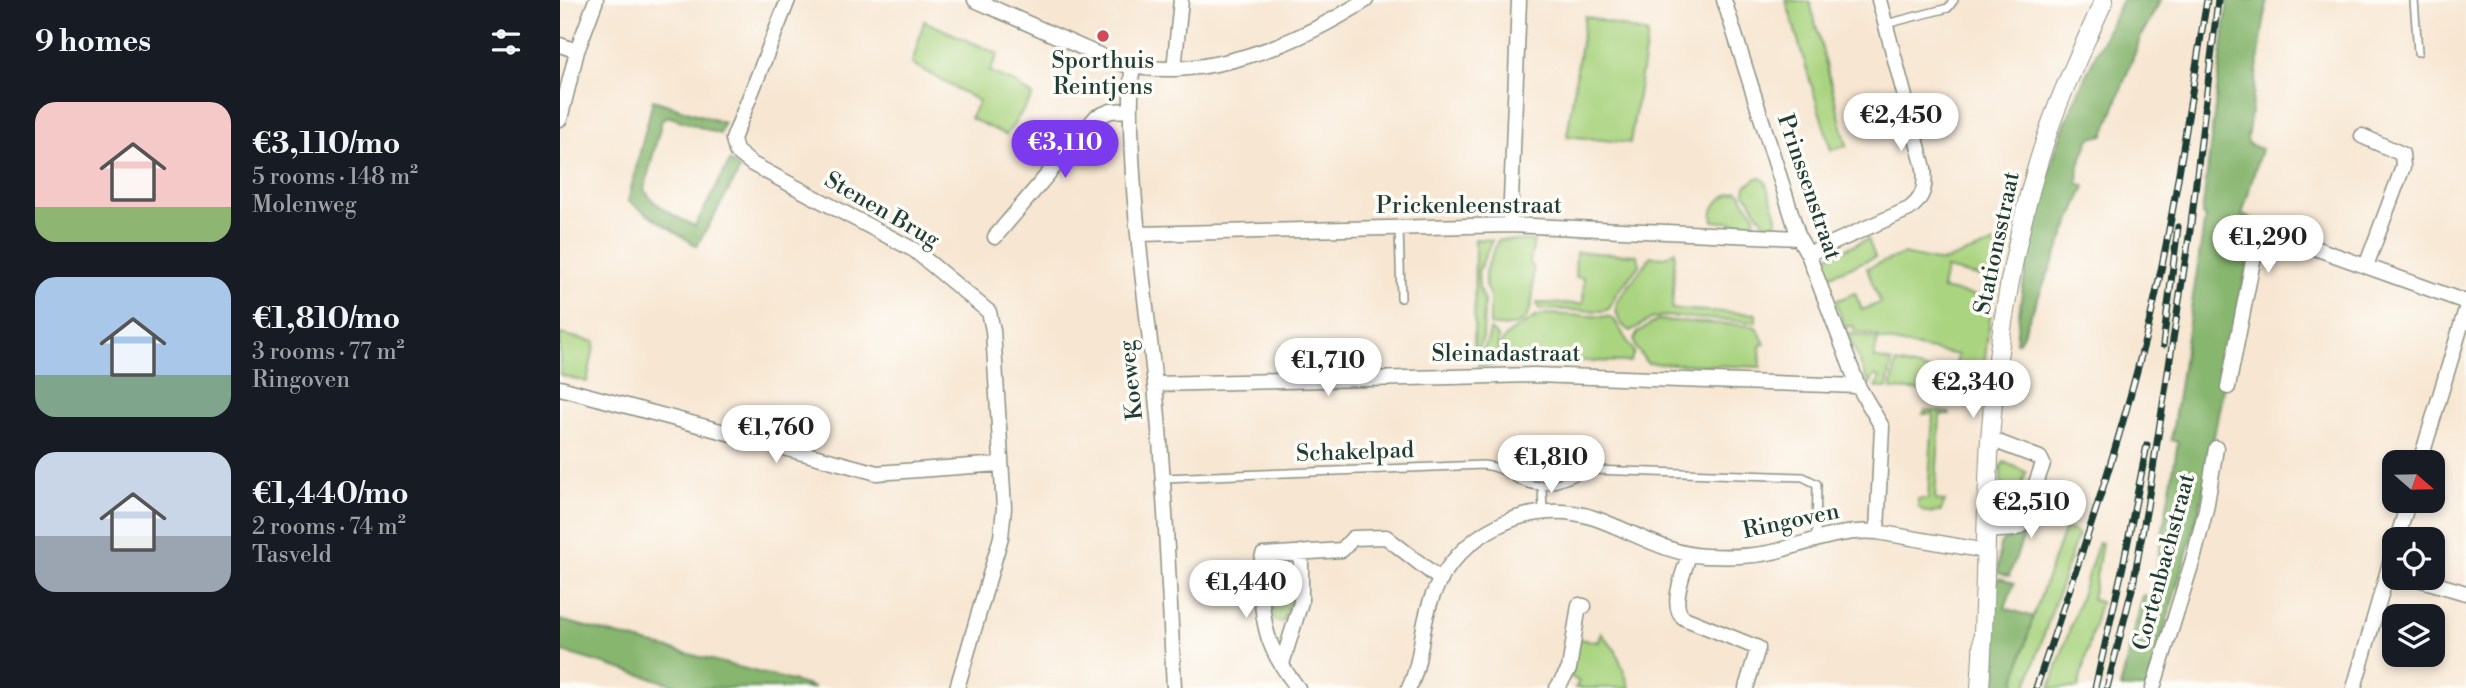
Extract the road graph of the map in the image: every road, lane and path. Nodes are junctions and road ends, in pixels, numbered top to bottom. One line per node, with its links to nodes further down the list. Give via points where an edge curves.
1 (596, 0): 14 (street)
2 (788, 0): 38 (street, Stenen Brug, via 733,139 736,151 752,164 914,250 989,312)
3 (975, 0): 16 (street)
4 (1181, 0): 17 (street)
5 (1366, 0): 17 (street, via 1286,42 1220,62)
6 (1519, 0): 21 (street)
7 (1724, 0): 25 (street, Prinssenstraat)
8 (1879, 0): 12 (street)
9 (1954, 0): 12 (lane, via 1948,8)
10 (2104, 0): 35 (street, Stationsstraat, via 2056,108 2030,195 2015,256)
11 (2414, 0): 15 (lane)
12 (1885, 24): 26 (street, via 1924,168 1924,191 1909,209)
13 (560, 45): 14 (street)
14 (577, 51): 19 (street)
15 (2418, 52)
16 (1132, 67): 17 (street); 18 (street, Koeweg)
17 (1174, 69)
18 (1130, 110): 23 (street, Koeweg); 24 (street, via 1096,117)
19 (560, 119)
20 (2362, 136): 27 (street, via 2402,154 2403,167)
21 (1510, 225): 22 (street, Prickenleenstraat); 25 (street, Prickenleenstraat)
22 (1399, 227): 23 (street, Prickenleenstraat); 28 (lane)
23 (1139, 234): 31 (street, Koeweg)
24 (995, 237)
25 (1799, 238): 26 (street, Prinssenstraat)
26 (1808, 254): 32 (street, Prinssenstraat)
27 (2367, 266): 29 (street); 33 (street, via 2270,232 2260,236)
28 (1401, 298)
29 (2466, 302)
30 (2466, 309): 37 (street)
31 (1155, 384): 32 (street, Sleinadastraat, via 1534,374); 39 (street, Koeweg)
32 (1858, 386): 42 (street, Prinssenstraat, via 1882,427)
33 (2228, 387)
34 (560, 388): 38 (street, via 877,473)
35 (1990, 439): 43 (street, Stationsstraat); 43 (street, via 2036,456 2043,464 2020,526)
36 (2216, 448): 61 (street, Cortenbachstraat, via 2194,556)
37 (2424, 450)
38 (1000, 464): 54 (street, Stenen Brug, via 1001,537)
39 (1164, 478): 40 (lane, Schakelpad, via 1483,466 1505,470 1527,484); 55 (street, Koeweg)
40 (1542, 485): 41 (lane); 44 (lane, via 1592,470 1803,477 1817,484)
41 (1543, 513): 47 (street, Ringoven, via 1583,514); 48 (street, Ringoven, via 1494,527 1466,546)
42 (1877, 531): 44 (street, Ringoven); 45 (street, Ringoven)
43 (1986, 531): 45 (street, Stationsstraat)
44 (1816, 538): 47 (street, Ringoven, via 1782,550 1743,556)
45 (1986, 551): 60 (street, Stationsstraat)
46 (1301, 552): 48 (street, via 1342,550 1353,538 1385,537); 53 (street, via 1301,602); 53 (street, via 1269,553 1261,561 1267,640)
47 (1689, 554): 59 (street, via 1676,608 1684,618 1758,648)
48 (1441, 580): 57 (street, Ringoven, via 1429,606)
49 (2445, 587): 51 (street)
50 (2385, 590): 62 (street)
51 (2466, 593)
52 (1584, 606): 58 (street, via 1579,605 1569,669)
53 (1282, 664): 56 (street)
54 (957, 688)
55 (1174, 688)
56 (1298, 688)
57 (1409, 688)
58 (1557, 688)
59 (1746, 688)
60 (1980, 688)
61 (2152, 688)
62 (2354, 688)

